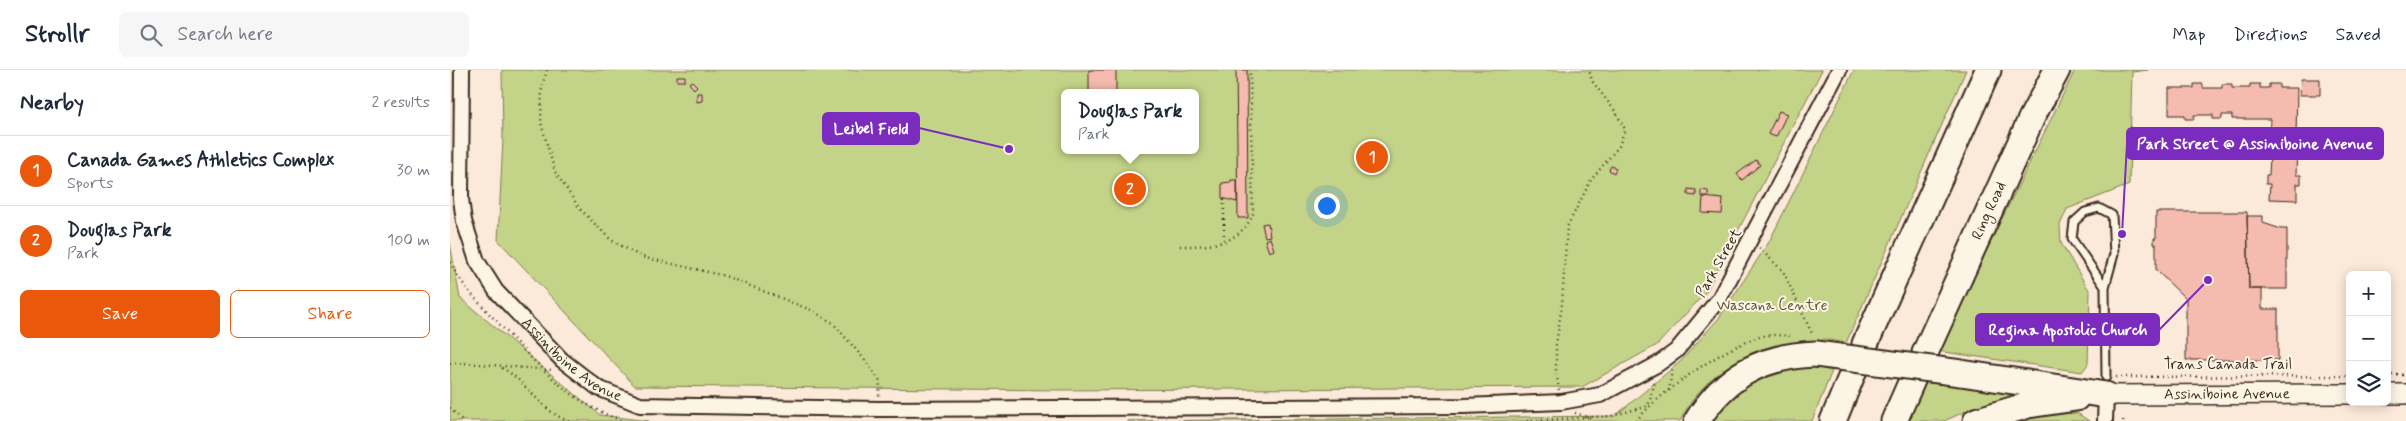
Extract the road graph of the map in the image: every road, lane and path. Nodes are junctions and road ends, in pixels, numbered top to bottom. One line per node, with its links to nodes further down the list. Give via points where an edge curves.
1 (462, 70): 22 (street, Assiniboine Avenue, via 461,199 464,221 477,261 496,291)
2 (548, 70): 33 (path, via 542,86 541,123 555,172 580,209 611,240 642,256 725,276 811,310 833,323 880,381)
3 (1250, 70): 10 (path, via 1253,216)
4 (1589, 70): 31 (path, via 1592,81 1616,111 1625,129 1619,146 1591,180 1567,227 1556,345)
5 (1839, 70): 9 (street, Park Street)
6 (1988, 70): 14 (highway)
7 (2057, 70): 16 (highway, Ring Road, via 2032,117)
8 (1224, 200): 10 (path)
9 (1751, 240): 15 (path, via 1783,271); 18 (street, Park Street, via 1720,299 1676,352)
10 (1224, 242): 11 (path)
11 (1180, 246)
12 (450, 263): 20 (path, via 473,297)
13 (2104, 286): 13 (lane, via 2114,254 2112,216 2099,208 2085,212 2074,222 2072,239); 27 (lane)
14 (1865, 344)
15 (1816, 347): 27 (highway, bridge, via 1961,373); 39 (highway, via 1740,374 1724,385)
16 (1925, 353)
17 (450, 363): 19 (path)
18 (1658, 364): 31 (street, Park Street, via 1600,395); 38 (path, via 1648,406 1611,416)
19 (500, 367): 20 (path); 36 (path, via 512,373 557,415)
20 (541, 370): 22 (path); 37 (path, via 578,400 603,415)
21 (1854, 370): 40 (highway)
22 (576, 372): 33 (street, Assiniboine Avenue, via 598,388 640,405)
23 (2346, 376): 27 (path, Trans Canada Trail)
24 (2391, 376): 25 (path)
25 (2406, 376)
26 (1913, 378): 41 (highway)
27 (2106, 386): 28 (street, Assiniboine Avenue); 42 (highway); 43 (street)
28 (2346, 394)
29 (2391, 394): 30 (street)
30 (2406, 394)
31 (1560, 402): 33 (street, Assiniboine Avenue, via 1464,406)
32 (450, 408): 35 (path)
33 (879, 409)
34 (2124, 417): 44 (path)
35 (463, 421)
36 (569, 421)
37 (624, 421)
38 (1527, 421)
39 (1697, 421)
40 (1833, 421)
41 (1894, 421)
42 (1976, 421)
43 (2106, 421)
44 (2123, 421)

